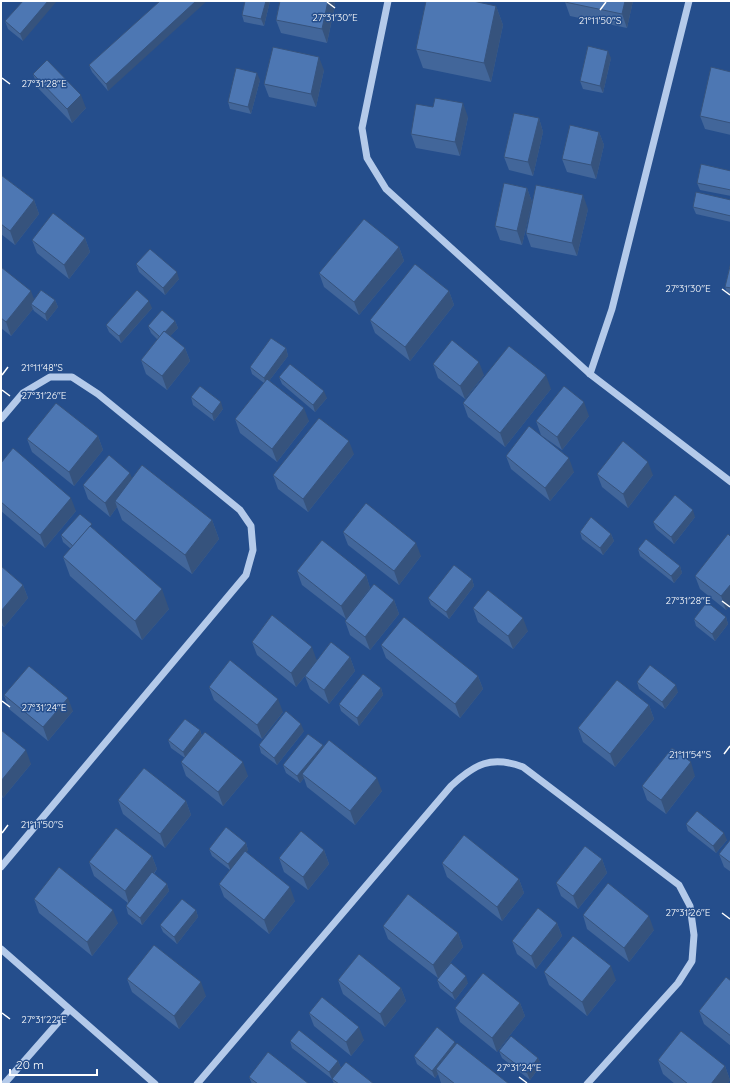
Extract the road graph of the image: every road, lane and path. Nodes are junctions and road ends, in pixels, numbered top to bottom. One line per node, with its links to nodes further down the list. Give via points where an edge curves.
1 (388, 1): 3 (street, via 362,128 367,158 386,189)
2 (689, 1): 3 (street, via 612,309)
3 (590, 374): 5 (street)
4 (1, 419): 6 (street, via 23,393 50,377 72,377 98,394 240,510 251,526 253,550 246,575)
5 (731, 482)
6 (1, 867)
7 (1, 949): 8 (street)
8 (70, 1010): 9 (street); 10 (street)
9 (4, 1084)
10 (155, 1084)
11 (197, 1084): 12 (street, via 450,786 467,771 484,763 506,761 523,767 679,885 690,906 694,935 692,961 678,983)
12 (587, 1084)

